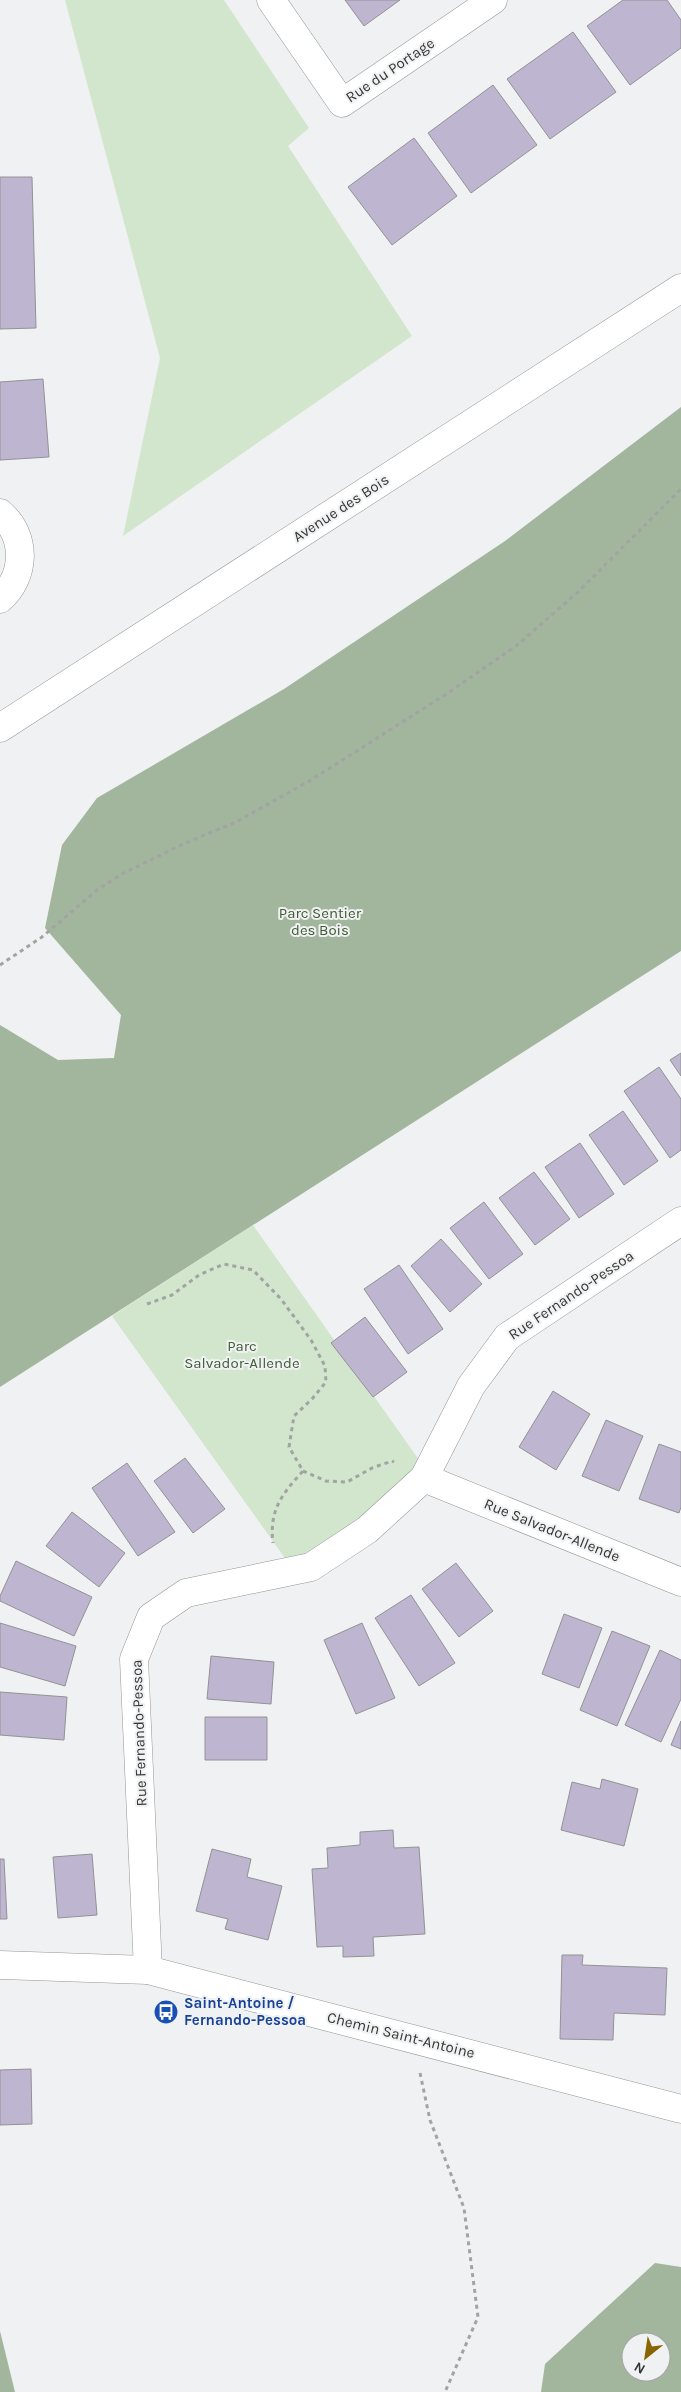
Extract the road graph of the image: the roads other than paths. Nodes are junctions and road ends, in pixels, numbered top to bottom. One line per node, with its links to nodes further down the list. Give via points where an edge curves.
1 (271, 0): 2 (street, Rue du Portage, via 342,103)
2 (492, 0)
3 (681, 288): 6 (street, Avenue des Bois)
4 (0, 513): 5 (street, via 7,518 17,536 21,555 18,575)
5 (0, 599)
6 (0, 728)
7 (681, 1221): 8 (street, Rue Fernando-Pessoa, via 507,1337 471,1386)
8 (424, 1478): 9 (street, Rue Salvador-Allende); 11 (street, Rue Fernando-Pessoa, via 367,1530 311,1567 186,1593 151,1617 134,1659)
9 (681, 1582)
10 (0, 1964): 11 (street, Chemin Saint-Antoine)
11 (148, 1970): 12 (street, Chemin Saint-Antoine)
12 (681, 2109)

